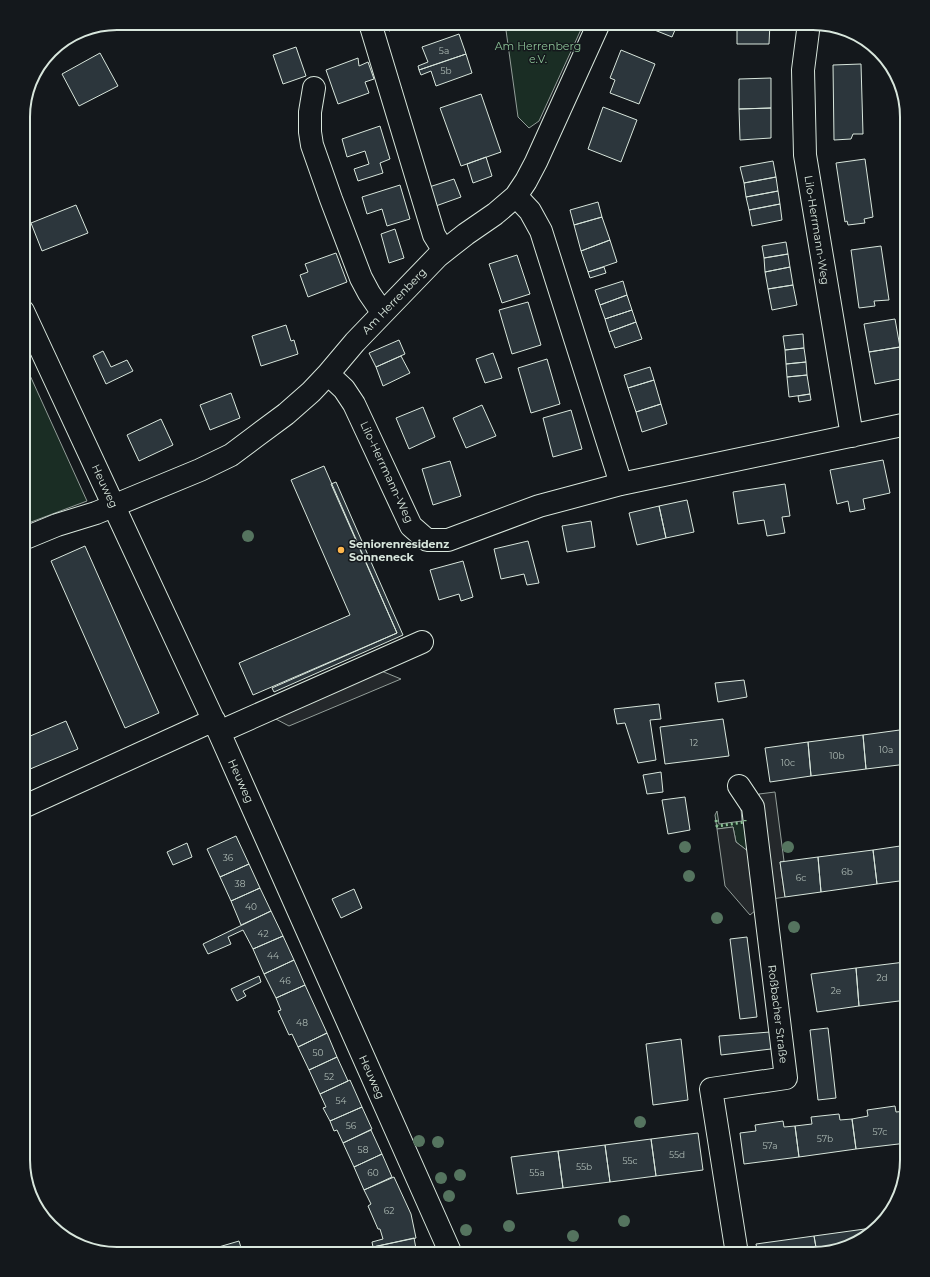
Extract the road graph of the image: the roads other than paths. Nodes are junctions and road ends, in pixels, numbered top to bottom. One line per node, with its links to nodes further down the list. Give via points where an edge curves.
1 (372, 30): 6 (street, via 434,235)
2 (595, 30): 5 (street, Am Herrenberg, via 536,162)
3 (807, 30): 11 (street, Lilo-Herrmann-Weg, via 803,70 805,155)
4 (314, 88): 7 (street, via 310,112 312,145 361,278)
5 (516, 196): 6 (street, Am Herrenberg); 12 (street, via 530,211 541,232)
6 (444, 251): 7 (street, Am Herrenberg)
7 (382, 312): 9 (street, Am Herrenberg)
8 (30, 325): 13 (street, Heuweg)
9 (328, 374): 12 (street, Lilo-Herrmann-Weg, via 344,389 354,404 411,526 428,540 448,540 539,506); 13 (street, Am Herrenberg, via 286,414 231,455)
10 (900, 426): 11 (street, Lilo-Herrmann-Weg)
11 (852, 436): 12 (street, Lilo-Herrmann-Weg)
12 (621, 484)
13 (114, 506): 14 (street, Am Herrenberg); 16 (street, Heuweg)
14 (30, 536)
15 (422, 642): 16 (street)
16 (217, 726): 18 (street); 19 (street, Heuweg)
17 (739, 786): 20 (street, Roßbacher Straße, via 753,807 786,1078 711,1089)
18 (30, 804)
19 (448, 1247)
20 (736, 1247)

